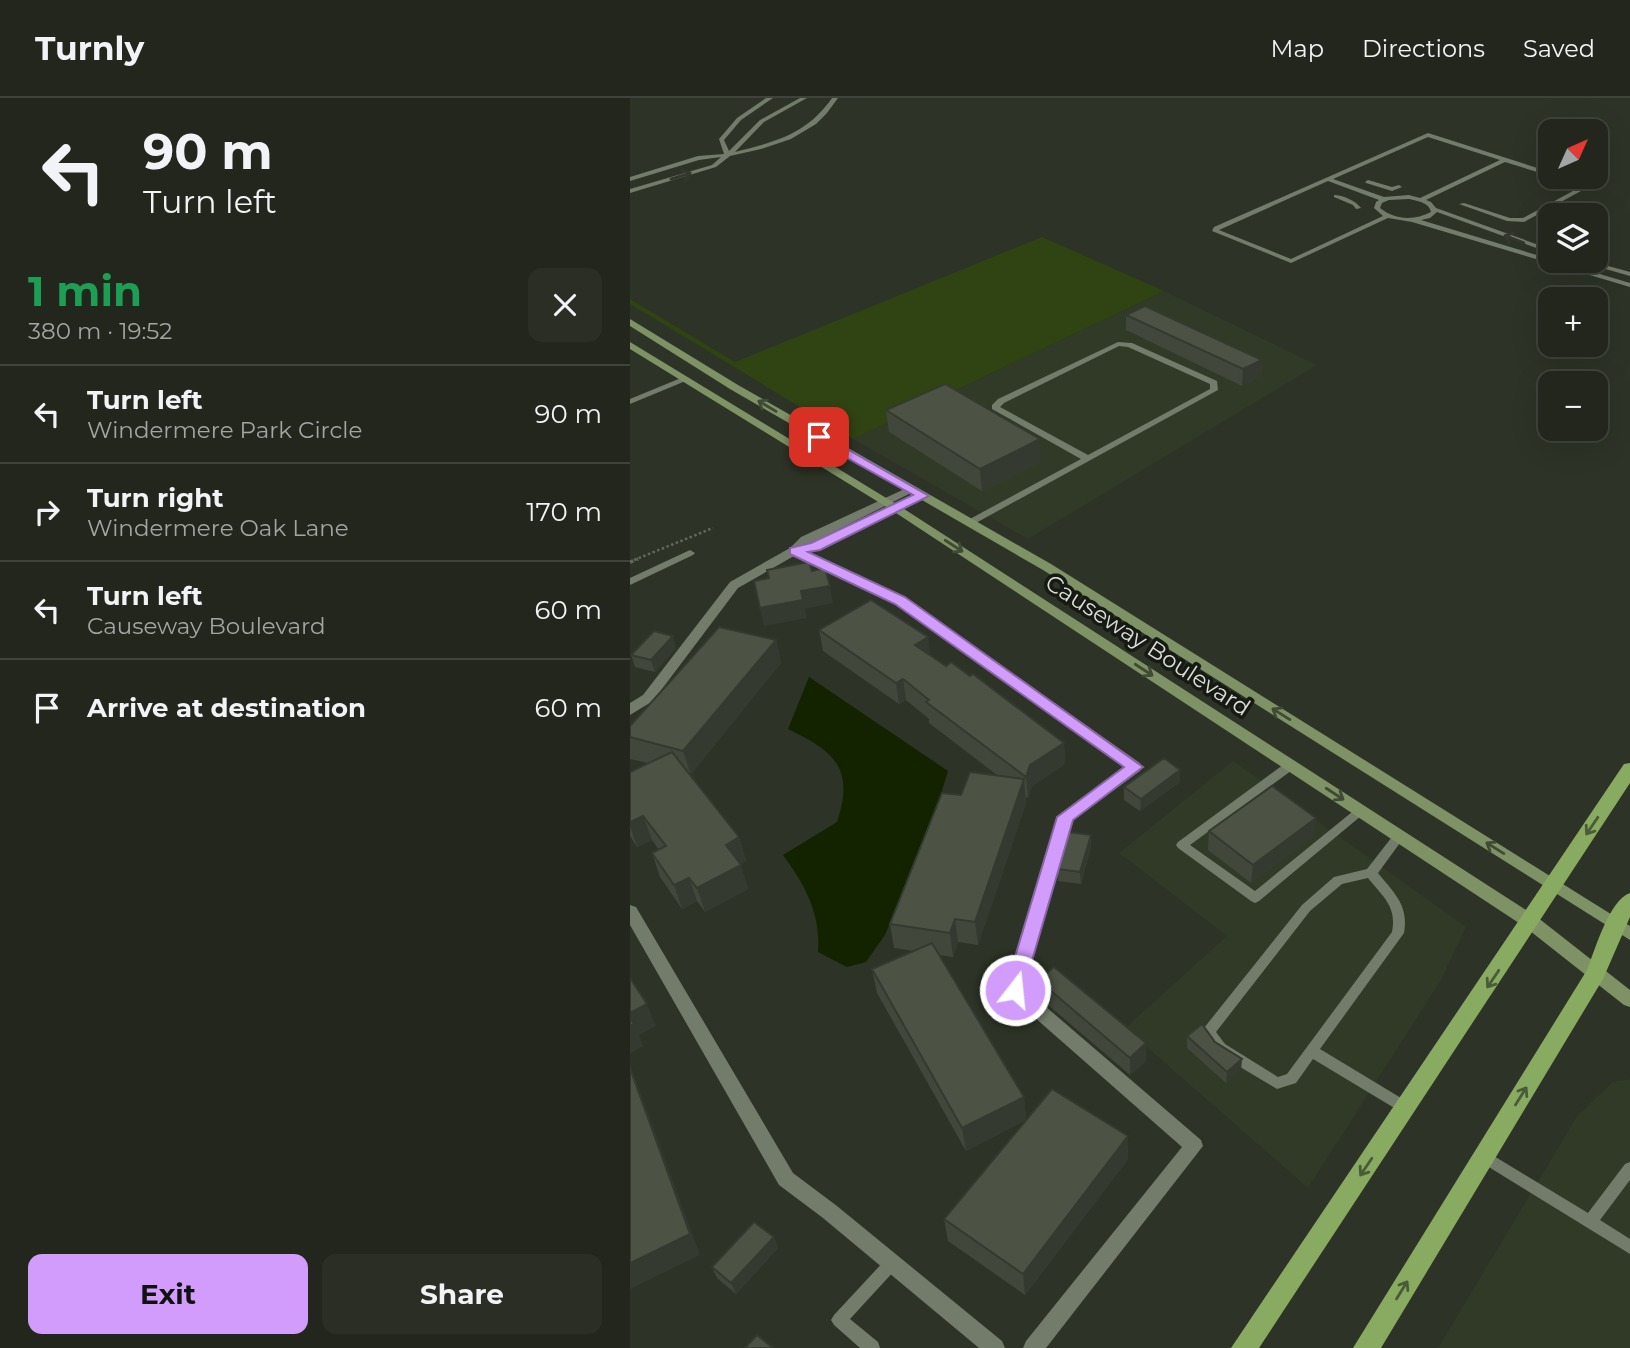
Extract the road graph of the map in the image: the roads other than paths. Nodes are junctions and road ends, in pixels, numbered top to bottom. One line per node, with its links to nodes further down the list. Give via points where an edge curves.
1 (769, 98): 4 (lane, via 721,140)
2 (804, 98): 4 (lane, via 762,121)
3 (835, 98): 4 (lane, via 796,136)
4 (728, 155): 7 (lane, via 698,158); 12 (lane, one-way to 4, via 714,166)
5 (1506, 159): 6 (lane); 8 (lane, via 1428,135); 15 (lane)
6 (1538, 170)
7 (630, 179)
8 (1327, 179): 14 (lane); 19 (lane, via 1215,230 1291,261)
9 (1368, 182): 10 (lane)
10 (1399, 187)
11 (1583, 189): 16 (lane, via 1524,220 1509,220)
12 (630, 191)
13 (1336, 196): 17 (lane)
14 (1383, 199): 15 (lane); 19 (lane, via 1377,208)
15 (1422, 200): 18 (lane)
16 (1462, 204)
17 (1358, 208)
18 (1434, 209): 20 (lane, via 1429,216); 21 (lane)
19 (1387, 216): 20 (lane)
20 (1413, 220): 22 (lane)
21 (1478, 225): 22 (lane); 23 (lane, one-way to 21)
22 (1460, 236): 26 (lane)
23 (1538, 247)
24 (1608, 268): 25 (lane)
25 (1630, 274)
26 (1630, 285)
27 (630, 322): 32 (main road, Causeway Boulevard, one-way to 27)
28 (630, 345): 29 (main road, Causeway Boulevard)
29 (684, 380): 30 (lane); 33 (main road, Causeway Boulevard)
30 (630, 402)
31 (1088, 459): 31 (lane, via 1214,390 1214,383 1118,344 995,407); 34 (lane)
32 (917, 492): 33 (street); 34 (main road, Causeway Boulevard)
33 (891, 505): 35 (street, via 816,547); 39 (main road, Causeway Boulevard, one-way to 39)
34 (971, 522): 44 (main road, Causeway Boulevard, one-way to 34)
35 (794, 551): 38 (street, via 734,585 648,698); 60 (street, via 900,601 1135,767 1066,817 1015,990 1194,1146)
36 (690, 553): 37 (lane)
37 (630, 582)
38 (630, 710)
39 (1291, 765): 41 (main road, Causeway Boulevard, one-way to 41); 41 (lane, via 1182,845 1255,898)
40 (1630, 769): 44 (main road, one-way to 44)
41 (1361, 811): 42 (main road, Causeway Boulevard)
42 (1399, 836): 43 (lane); 47 (main road, Causeway Boulevard)
43 (1371, 873): 51 (lane, via 1398,906 1402,919 1398,933); 51 (lane, via 1338,880 1306,908 1209,1032 1220,1048 1276,1083 1291,1079)
44 (1553, 884): 47 (main road); 48 (main road, Causeway Boulevard)
45 (1630, 901): 48 (main road)
46 (630, 911): 57 (street, via 786,1179)
47 (1531, 922): 49 (main road, Causeway Boulevard); 52 (main road, one-way to 52)
48 (1623, 929): 49 (main road)
49 (1596, 973): 50 (main road, Causeway Boulevard); 53 (main road, one-way to 49)
50 (1630, 1000)
51 (1311, 1051): 52 (lane)
52 (1406, 1108): 61 (main road, one-way to 61)
53 (1484, 1156): 55 (lane); 62 (main road, one-way to 53)
54 (1630, 1169): 55 (lane)
55 (1590, 1221): 56 (lane)
56 (1630, 1247)
57 (891, 1265): 58 (lane, via 839,1320); 59 (street)
58 (872, 1348)
59 (995, 1348)
60 (1033, 1348)
61 (1244, 1348)
62 (1366, 1348)

